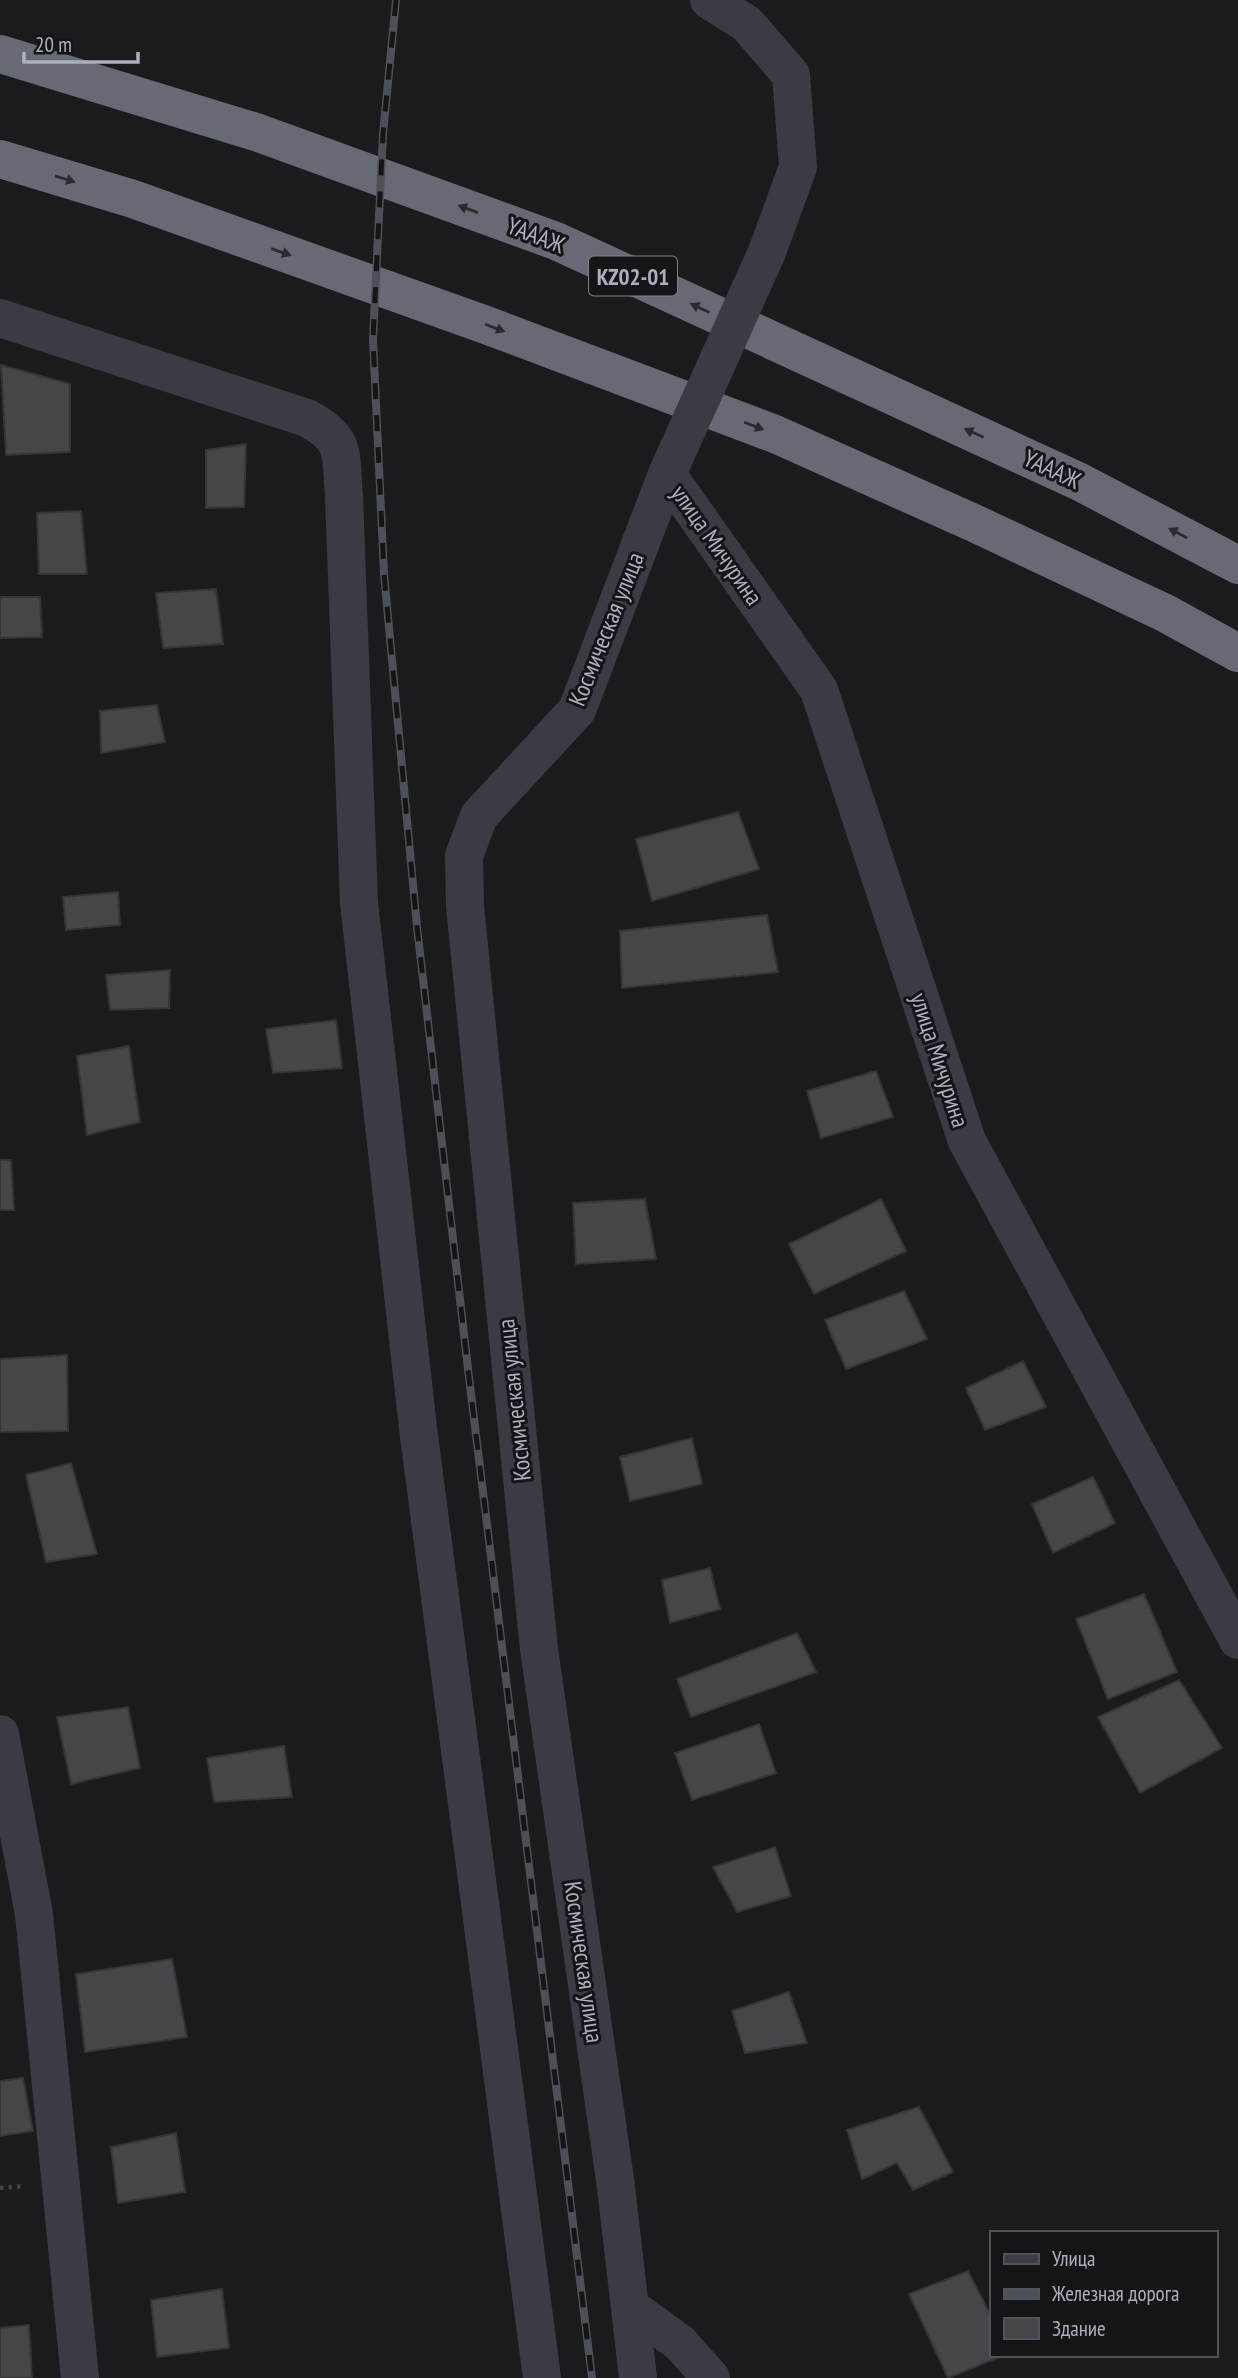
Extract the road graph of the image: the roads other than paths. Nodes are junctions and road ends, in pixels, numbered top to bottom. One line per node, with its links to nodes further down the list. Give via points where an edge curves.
1 (709, 0): 5 (street, Космическая улица, bridge, via 747,24 792,75 799,167)
2 (0, 54): 6 (highway, ҮАААЖ / KZ02-01, one-way to 2, via 1080,482 556,241 260,133)
3 (0, 159): 7 (highway, one-way to 7, via 133,200 473,320 775,433 1165,613)
4 (0, 318): 12 (street, via 307,418 333,435 340,449 360,916 419,1436)
5 (667, 474): 8 (street, улица Мичурина, via 819,690 967,1141); 10 (street, Космическая улица, via 577,710 479,816 464,856 465,906 539,1649)
6 (1238, 565)
7 (1238, 653)
8 (1238, 1640)
9 (0, 1734): 11 (street, via 34,1914)
10 (629, 2307): 13 (street, Космическая улица); 14 (street, via 680,2343)
11 (79, 2378)
12 (542, 2378)
13 (638, 2378)
14 (711, 2378)

